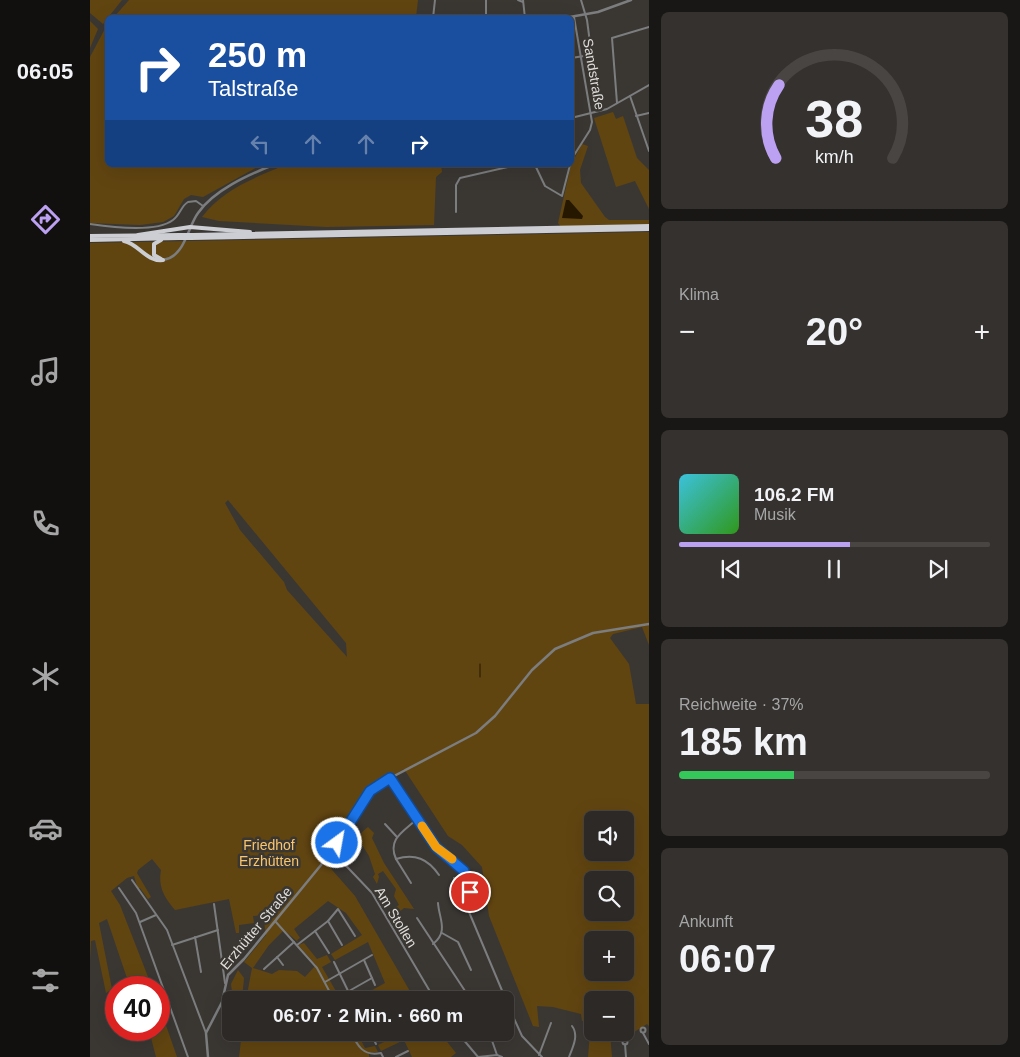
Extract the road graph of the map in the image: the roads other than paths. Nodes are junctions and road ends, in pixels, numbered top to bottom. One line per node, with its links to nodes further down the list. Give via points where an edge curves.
1 (436, 0): 7 (street)
2 (486, 0): 8 (street)
3 (518, 0): 6 (street)
4 (581, 0): 10 (street)
5 (631, 0): 10 (street)
6 (523, 1): 9 (street)
7 (434, 15)
8 (486, 15)
9 (525, 15)
10 (586, 15): 11 (street); 13 (street)
11 (574, 16): 14 (street, Sandstraße)
12 (649, 27): 18 (street, via 612,38)
13 (592, 55): 14 (street); 19 (street)
14 (580, 56): 15 (street); 21 (street, Sandstraße)
15 (574, 57)
16 (649, 85): 17 (street)
17 (630, 96): 18 (street); 22 (street)
18 (617, 103): 19 (street)
19 (599, 111): 21 (street)
20 (649, 113): 22 (street)
21 (590, 114): 23 (street); 25 (street, Sandstraße, via 592,126)
22 (636, 116): 24 (street)
23 (574, 117)
24 (649, 150)
25 (574, 155)
26 (269, 167): 30 (street)
27 (508, 167): 31 (street, via 460,178 456,185)
28 (536, 167): 29 (street, via 544,184 562,196)
29 (569, 167)
30 (203, 206): 32 (street, via 196,201 188,202 174,218 160,224 125,227); 33 (street)
31 (456, 212)
32 (90, 224)
33 (190, 227): 36 (highway); 37 (highway); 43 (street, via 179,252)
34 (649, 228): 35 (highway)
35 (553, 231): 36 (highway); 39 (highway)
36 (254, 234): 39 (highway)
37 (138, 236): 38 (highway); 40 (highway)
38 (180, 237): 39 (highway, bridge); 41 (highway)
39 (192, 237)
40 (90, 238): 42 (highway)
41 (163, 238): 42 (highway); 43 (highway, via 152,249 156,257)
42 (121, 239): 43 (highway, via 134,244 153,259)
43 (163, 260)
44 (649, 624): 45 (street, Erzhütter Straße, via 593,633 561,646 536,665 495,716 476,734)
45 (390, 778): 46 (street); 49 (street, Erzhütter Straße, via 370,791)
46 (417, 819): 48 (street); 58 (street, via 436,847 464,871 470,892)
47 (385, 824): 48 (street)
48 (396, 837): 50 (street, via 393,849)
49 (332, 851): 61 (street, Erzhütter Straße); 90 (street, Am Stollen, via 372,893)
50 (396, 859): 51 (street, via 416,855); 54 (street)
51 (439, 875)
52 (454, 878): 58 (street)
53 (132, 880): 59 (street)
54 (411, 883)
55 (119, 888): 63 (street, via 134,907)
56 (438, 903): 66 (street)
57 (214, 904): 64 (street)
58 (469, 912): 92 (street)
59 (156, 915): 63 (street); 72 (street, via 167,930)
60 (417, 918): 71 (street)
61 (275, 921): 69 (street); 86 (street, Erzhütter Straße, via 230,972)
62 (328, 921): 65 (street); 67 (street, via 338,909); 73 (street)
63 (140, 922): 108 (street)
64 (218, 930): 68 (street); 86 (street)
65 (315, 931): 70 (street); 74 (street)
66 (442, 933): 71 (street); 81 (street, via 458,942)
67 (355, 936)
68 (195, 937): 72 (street); 82 (street)
69 (294, 942): 70 (street); 76 (street)
70 (296, 944): 85 (street)
71 (433, 944): 91 (street)
72 (172, 945): 96 (street)
73 (342, 945)
74 (329, 954)
75 (372, 955): 77 (street)
76 (277, 958): 79 (street); 80 (street)
77 (364, 960): 83 (street); 84 (street)
78 (334, 962): 83 (street)
79 (284, 965)
80 (264, 969)
81 (471, 970)
82 (202, 972)
83 (340, 973): 85 (street); 89 (street)
84 (372, 978): 87 (street); 89 (street)
85 (325, 982): 88 (street)
86 (226, 985): 96 (street, Erzhütter Straße, via 222,1002)
87 (375, 985)
88 (330, 991)
89 (349, 991)
90 (430, 991)
91 (465, 991)
92 (502, 991)
93 (514, 1018): 107 (street, via 522,1036)
94 (551, 1023): 107 (street)
95 (572, 1026): 114 (street, via 575,1036)
96 (206, 1033): 109 (street)
97 (643, 1033): 104 (street)
98 (356, 1041): 110 (street, via 364,1053 381,1053)
99 (374, 1041): 102 (street)
100 (465, 1041): 106 (street, via 478,1057)
101 (492, 1041): 106 (street)
102 (376, 1044)
103 (625, 1044): 115 (street)
104 (649, 1044)
105 (408, 1051): 111 (street)
106 (497, 1055): 112 (street)
107 (539, 1055): 113 (street)
108 (188, 1057)
109 (208, 1057)
110 (383, 1057)
111 (398, 1057)
112 (502, 1057)
113 (542, 1057)
114 (569, 1057)
115 (626, 1057)

